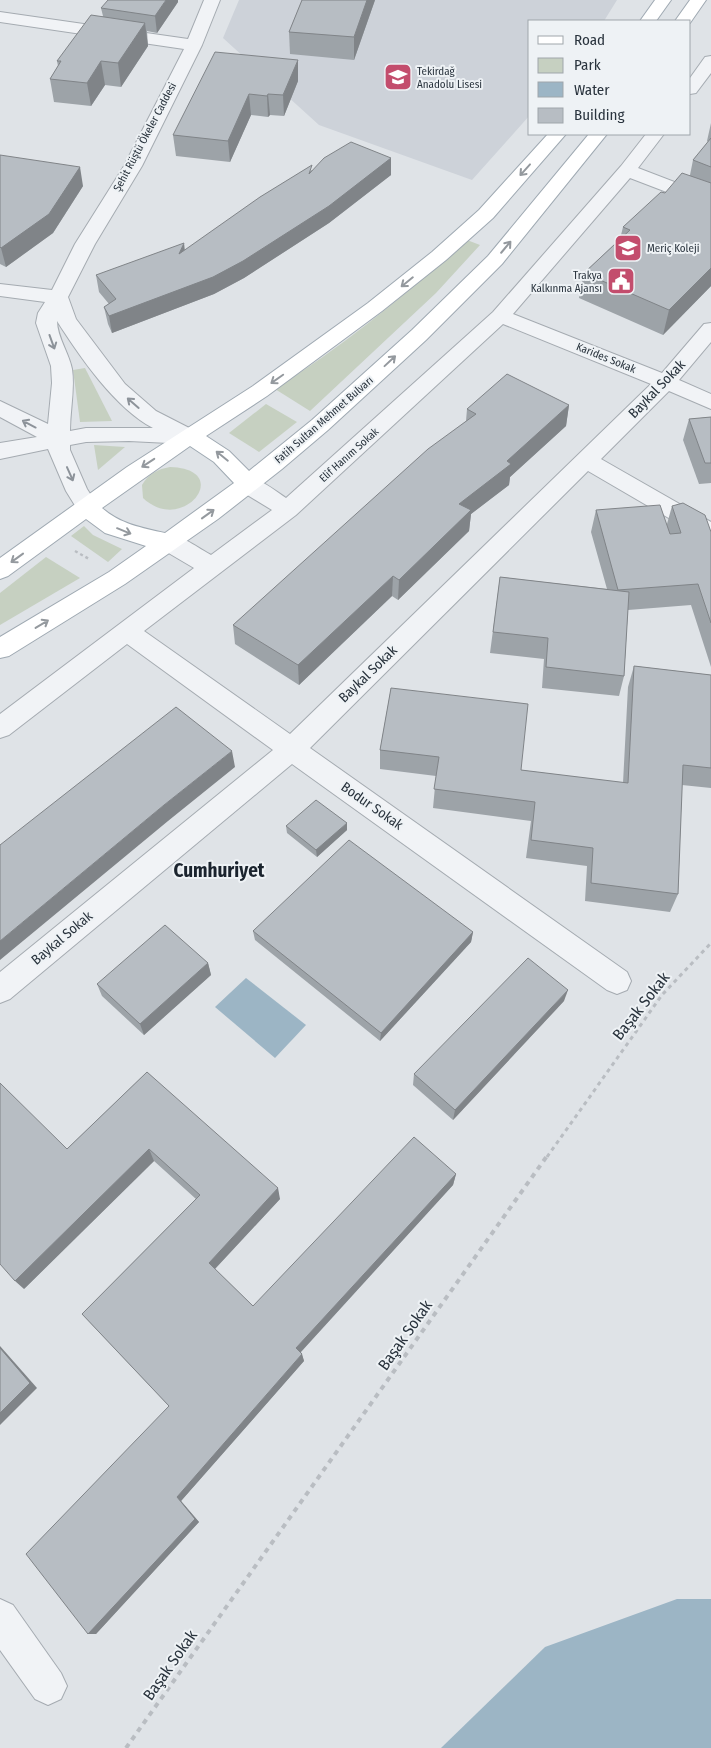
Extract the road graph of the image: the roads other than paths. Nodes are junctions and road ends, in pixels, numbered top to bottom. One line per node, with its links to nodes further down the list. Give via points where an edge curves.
1 (212, 0): 9 (street, Şehit Rüştü Ökeler Caddesi)
2 (664, 0): 6 (main road)
3 (698, 0): 7 (main road)
4 (40, 7): 8 (street)
5 (0, 17): 8 (street)
6 (649, 20)
7 (684, 20)
8 (29, 21): 9 (street)
9 (194, 44): 18 (street, Şehit Rüştü Ökeler Caddesi, via 132,166 85,244)
10 (711, 62): 11 (street)
11 (691, 88)
12 (556, 135): 24 (main road, one-way to 24, via 486,214 440,256 324,346)
13 (597, 135): 28 (main road, Fatih Sultan Mehmet Bulvarı, one-way to 13, via 320,425 495,260)
14 (654, 135): 15 (street, Elif Hanım Sokak)
15 (627, 170): 16 (street); 19 (street, Elif Hanım Sokak)
16 (711, 203)
17 (0, 290): 18 (street)
18 (58, 298): 24 (street, one-way to 18, via 148,416 118,389 66,320); 25 (street, Şehit Rüştü Ökeler Caddesi, one-way to 25, via 48,313 46,323 61,366)
19 (500, 316): 21 (street, Karides Sokak); 30 (street, Elif Hanım Sokak)
20 (711, 329): 21 (street, Baykal Sokak)
21 (666, 382): 22 (street, Karides Sokak); 27 (street, Baykal Sokak)
22 (711, 402)
23 (0, 408): 25 (street, one-way to 23)
24 (189, 437): 25 (street, via 121,434); 28 (main road, one-way to 24, via 226,458); 29 (main road, one-way to 29)
25 (59, 439): 26 (street); 29 (street, Şehit Rüştü Ökeler Caddesi, one-way to 29, via 59,450)
26 (0, 451)
27 (586, 460): 31 (street); 38 (street, Baykal Sokak)
28 (248, 484): 30 (street); 32 (main road, Fatih Sultan Mehmet Bulvarı, one-way to 28)
29 (87, 506): 32 (main road, one-way to 32, via 94,515 126,533); 34 (main road, one-way to 34)
30 (288, 509): 33 (street, Elif Hanım Sokak)
31 (711, 532)
32 (168, 542): 33 (street); 36 (main road, Fatih Sultan Mehmet Bulvarı, one-way to 32, via 117,578)
33 (212, 566): 35 (street, Elif Hanım Sokak)
34 (0, 570)
35 (126, 631): 37 (street, Elif Hanım Sokak); 38 (street, Bodur Sokak)
36 (0, 650)
37 (0, 728)
38 (292, 749): 39 (street, Bodur Sokak); 40 (street, Baykal Sokak)
39 (618, 981)
40 (0, 990)
41 (0, 1618): 42 (street)
42 (48, 1686)

